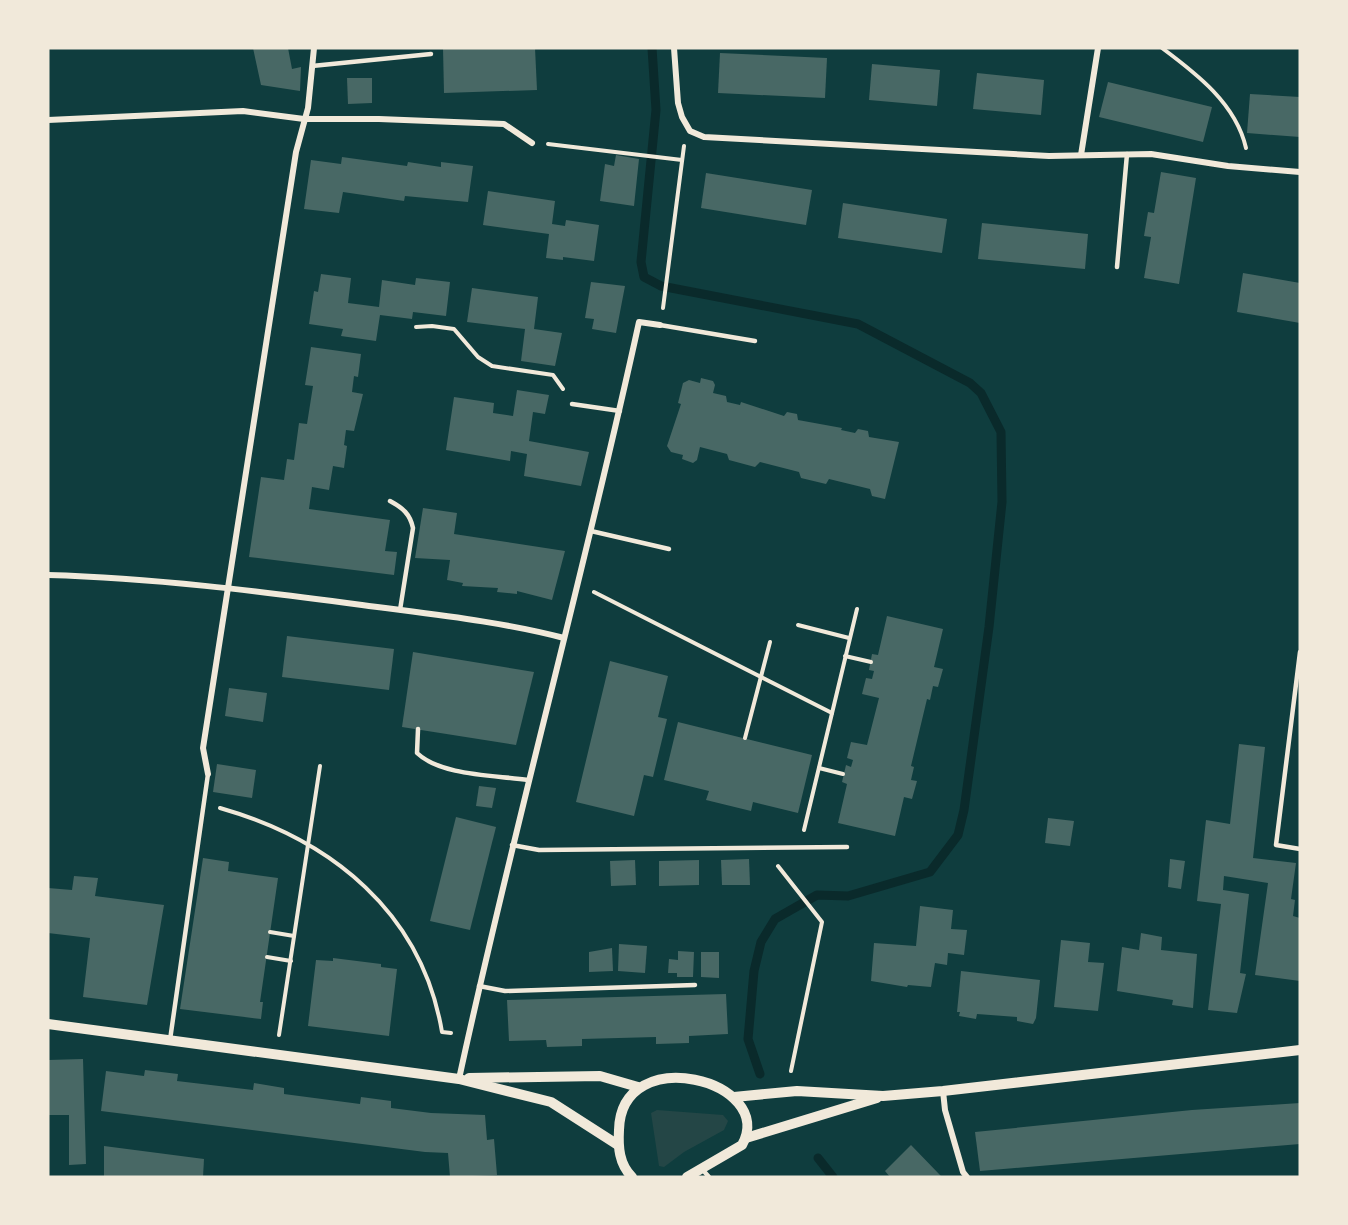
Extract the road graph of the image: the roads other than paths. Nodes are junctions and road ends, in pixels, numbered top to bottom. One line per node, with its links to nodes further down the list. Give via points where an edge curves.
1 (314, 48): 5 (street)
2 (674, 48): 10 (street, via 682,117 690,131 704,137)
3 (1098, 48): 10 (street)
4 (431, 54): 5 (lane)
5 (312, 66): 6 (street)
6 (304, 119): 7 (street, via 243,111); 8 (street, via 504,124); 21 (street)
7 (48, 120)
8 (532, 143)
9 (1128, 154): 10 (street); 11 (street); 12 (lane)
10 (1082, 155)
11 (1300, 172)
12 (1117, 267)
13 (660, 325): 14 (lane); 16 (street, via 639,322)
14 (755, 341)
15 (572, 404): 16 (lane)
16 (620, 411): 18 (street)
17 (390, 501): 22 (lane, via 403,508 413,528)
18 (591, 531): 19 (lane); 23 (street)
19 (669, 549)
20 (48, 575): 21 (street)
21 (228, 588): 22 (street); 26 (street, via 203,748)
22 (400, 610): 23 (street)
23 (564, 638): 27 (street)
24 (1300, 652): 30 (lane, via 1276,845)
25 (418, 729): 27 (lane, via 417,753 426,762 440,768)
26 (208, 774): 34 (lane)
27 (528, 780): 28 (street)
28 (512, 845): 29 (lane, via 539,850); 32 (street)
29 (847, 847)
30 (1300, 849)
31 (695, 985): 32 (lane, via 505,991)
32 (479, 986): 36 (street)
33 (48, 1024): 34 (street)
34 (170, 1040): 36 (street)
35 (1300, 1050): 38 (street)
36 (459, 1078): 37 (street, via 600,1076); 42 (street, via 552,1102)
37 (638, 1087): 40 (street, via 653,1080 685,1079); 42 (street, via 626,1101 619,1121)
38 (943, 1091): 39 (street); 47 (street, via 948,1121)
39 (883, 1096): 40 (street, via 797,1090); 41 (street)
40 (734, 1097): 41 (street, via 747,1121)
41 (746, 1138): 44 (street)
42 (618, 1145): 43 (street)
43 (622, 1172): 45 (street)
44 (705, 1173): 46 (street)
45 (632, 1177)
46 (687, 1177)
47 (967, 1177)

